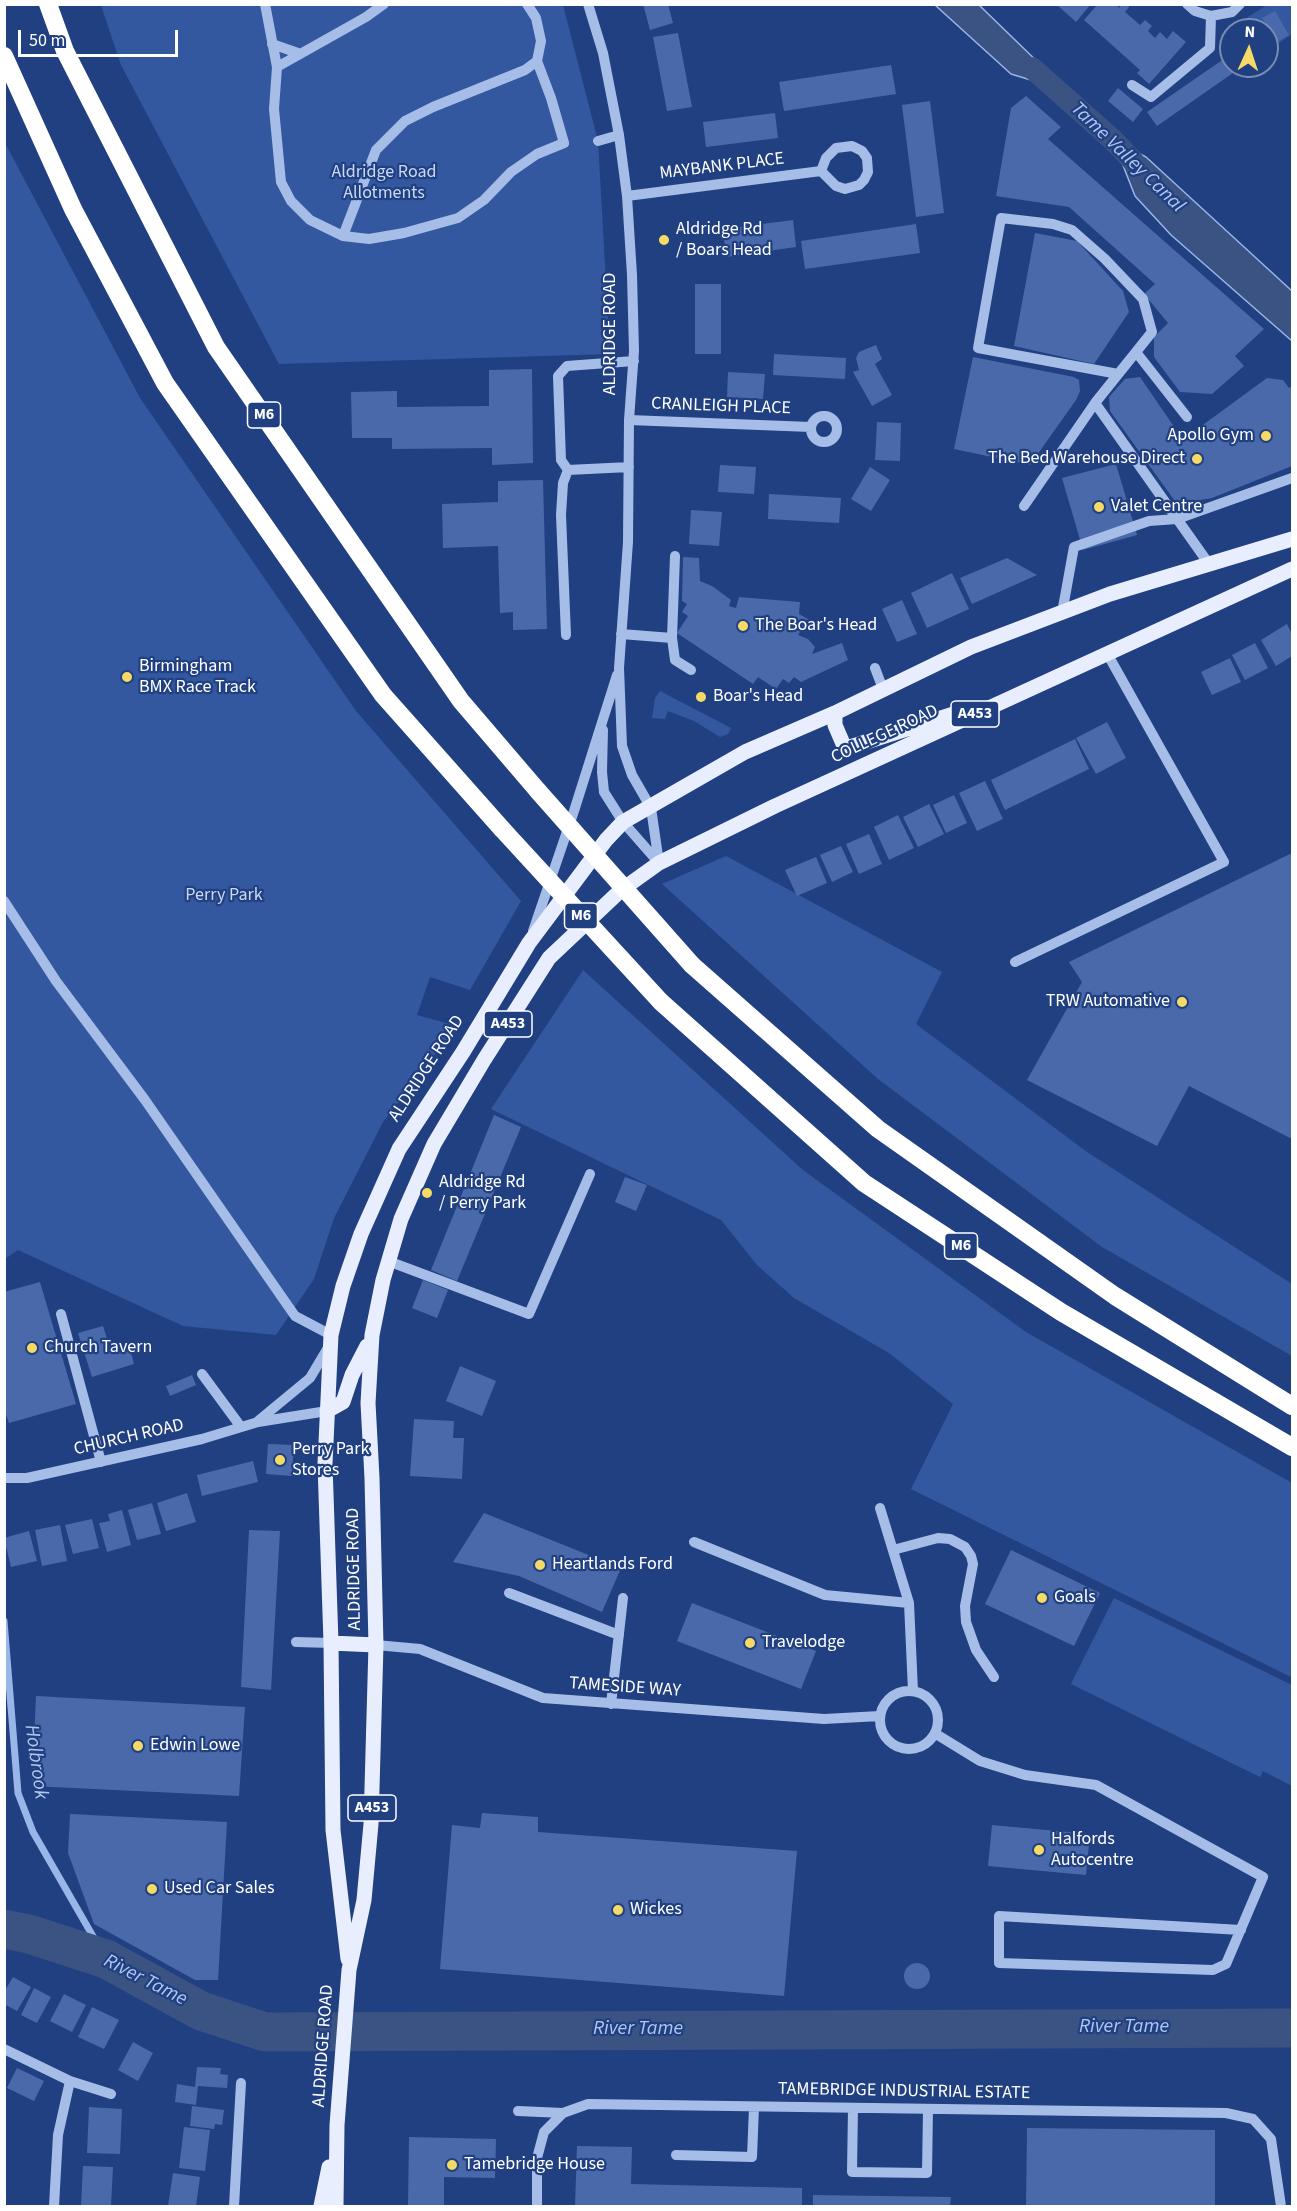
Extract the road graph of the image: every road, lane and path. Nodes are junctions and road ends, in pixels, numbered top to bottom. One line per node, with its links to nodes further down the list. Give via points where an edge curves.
1 (48, 4): 60 (highway, M6, bridge, via 65,51 216,347 462,700 692,965 878,1129 1115,1296)
2 (265, 4): 9 (street)
3 (384, 4): 10 (street)
4 (527, 4): 12 (street, via 536,18 541,41)
5 (588, 4): 15 (street, ALDRIDGE ROAD, via 603,53)
6 (1187, 4): 8 (street, via 1195,12)
7 (1240, 4): 8 (street, via 1232,12)
8 (1211, 16): 14 (street, via 1210,48 1151,97)
9 (272, 44): 10 (street); 13 (street)
10 (298, 53): 13 (street)
11 (4, 56): 64 (highway, M6, bridge, via 73,209 165,383 383,695 661,1002 864,1183 1061,1312)
12 (537, 61): 19 (street, via 525,70 405,121 376,150); 19 (street, via 564,143 537,154 511,172 484,200 458,218 369,239)
13 (277, 67): 19 (street, via 274,109 281,182 291,201 310,220)
14 (1132, 85)
15 (619, 135): 16 (street); 18 (street, ALDRIDGE ROAD)
16 (597, 141)
17 (821, 171): 17 (street, via 836,148 852,146 867,158 864,180 845,189); 18 (street, MAYBANK PLACE)
18 (627, 196): 21 (street, ALDRIDGE ROAD)
19 (343, 236)
20 (1136, 352): 22 (street); 22 (street, via 1152,332 1143,299 1105,259 1072,230 1001,218 978,348); 24 (street)
21 (634, 361): 25 (street, ALDRIDGE ROAD); 28 (street, via 567,366 558,376 561,460)
22 (1118, 374): 23 (street)
23 (1095, 403): 30 (street); 31 (street)
24 (1187, 417)
25 (629, 420): 26 (street, CRANLEIGH PLACE); 27 (street, ALDRIDGE ROAD)
26 (811, 428)
27 (629, 467): 28 (street); 37 (street, ALDRIDGE ROAD)
28 (568, 470): 38 (street, via 561,515)
29 (1293, 478): 31 (street)
30 (1024, 506)
31 (1177, 519): 34 (street); 36 (street, via 1149,521 1074,547)
32 (1293, 539): 34 (main road, A453)
33 (675, 556): 39 (street)
34 (1209, 564): 36 (main road, A453)
35 (1293, 569): 40 (main road, COLLEGE ROAD / A453)
36 (1062, 613): 44 (main road, A453, via 971,647)
37 (621, 634): 39 (street); 41 (street, ALDRIDGE ROAD)
38 (566, 635)
39 (672, 638): 43 (street, via 675,660)
40 (1108, 655): 45 (main road, COLLEGE ROAD / A453); 53 (street, via 1224,862)
41 (619, 668): 47 (street, ALDRIDGE ROAD); 48 (street, ALDRIDGE ROAD, via 622,746)
42 (875, 668): 44 (street)
43 (691, 670)
44 (883, 689): 46 (main road, A453)
45 (1028, 689): 46 (main road, via 848,748 835,725); 50 (main road, COLLEGE ROAD / A453)
46 (835, 713): 48 (main road, A453, via 744,752)
47 (603, 718): 49 (street, ALDRIDGE ROAD, via 604,792); 52 (street, ALDRIDGE ROAD)
48 (651, 808): 49 (main road, ALDRIDGE ROAD / A453); 50 (street, ALDRIDGE ROAD)
49 (623, 822): 50 (street, ALDRIDGE ROAD); 52 (main road, ALDRIDGE ROAD / A453)
50 (659, 863): 55 (main road, ALDRIDGE ROAD / A453, via 620,891 549,958 434,1144 401,1219)
51 (4, 901): 58 (street, via 56,981 146,1100 295,1316)
52 (529, 943): 58 (main road, ALDRIDGE ROAD / A453, via 399,1149 361,1234)
53 (1015, 962)
54 (590, 1174): 55 (street, via 529,1314)
55 (388, 1261): 57 (main road, ALDRIDGE ROAD / A453)
56 (61, 1314): 65 (street)
57 (372, 1335): 61 (main road, via 343,1402); 76 (main road, ALDRIDGE ROAD / A453, via 368,1403)
58 (330, 1340): 61 (main road, ALDRIDGE ROAD / A453); 62 (street, CHURCH ROAD, via 310,1378)
59 (202, 1374): 63 (street)
60 (1293, 1406)
61 (327, 1411): 62 (street, CHURCH ROAD); 75 (main road, ALDRIDGE ROAD / A453)
62 (258, 1422): 63 (street, CHURCH ROAD)
63 (241, 1427): 65 (street, CHURCH ROAD)
64 (1293, 1447)
65 (101, 1462): 66 (street, CHURCH ROAD, via 27,1478)
66 (4, 1478)
67 (880, 1508): 69 (street)
68 (694, 1542): 72 (street, via 825,1595)
69 (893, 1550): 72 (street); 77 (street, via 938,1538 965,1547 973,1564 966,1622 976,1650)
70 (509, 1593): 73 (street)
71 (623, 1598): 73 (street)
72 (909, 1603): 78 (street)
73 (619, 1635): 79 (street)
74 (296, 1642): 75 (street)
75 (331, 1643): 76 (main road); 83 (main road, ALDRIDGE ROAD / A453, via 333,1830)
76 (376, 1645): 79 (street, TAMESIDE WAY, via 420,1648 543,1698); 83 (main road, ALDRIDGE ROAD / A453, via 371,1824 364,1900)
77 (994, 1677)
78 (913, 1691): 80 (street, via 891,1697); 81 (street, via 935,1707 939,1721)
79 (610, 1704): 80 (street, TAMESIDE WAY, via 824,1719)
80 (880, 1716): 81 (street, via 882,1732 892,1745 908,1750 924,1746)
81 (936, 1734): 82 (street, via 980,1761 1025,1775 1096,1785 1263,1877)
82 (1240, 1930): 82 (street, via 1226,1964 1214,1970 999,1963 999,1916)
83 (349, 1970): 93 (main road, ALDRIDGE ROAD / A453)
84 (4, 2049): 85 (street)
85 (70, 2081): 87 (street); 95 (street, via 58,2135)
86 (241, 2083): 96 (street)
87 (111, 2094)
88 (754, 2107): 89 (street, TAMEBRIDGE INDUSTRIAL ESTATE); 92 (street, TAMEBRIDGE INDUSTRIAL ESTATE, via 588,2104); 94 (street, via 752,2157)
89 (853, 2108): 90 (street, TAMEBRIDGE INDUSTRIAL ESTATE); 90 (street, via 852,2172 906,2173 927,2173)
90 (928, 2109): 100 (street, TAMEBRIDGE INDUSTRIAL ESTATE, via 1226,2112 1253,2119 1271,2139)
91 (518, 2111): 92 (street)
92 (563, 2114): 99 (street, TAMEBRIDGE INDUSTRIAL ESTATE, via 544,2132 537,2158)
93 (337, 2126): 97 (main road, ALDRIDGE ROAD / A453); 98 (main road, ALDRIDGE ROAD / A453)
94 (676, 2155)
95 (54, 2206)
96 (234, 2206)
97 (321, 2206)
98 (336, 2206)
99 (537, 2206)
100 (1281, 2206)

